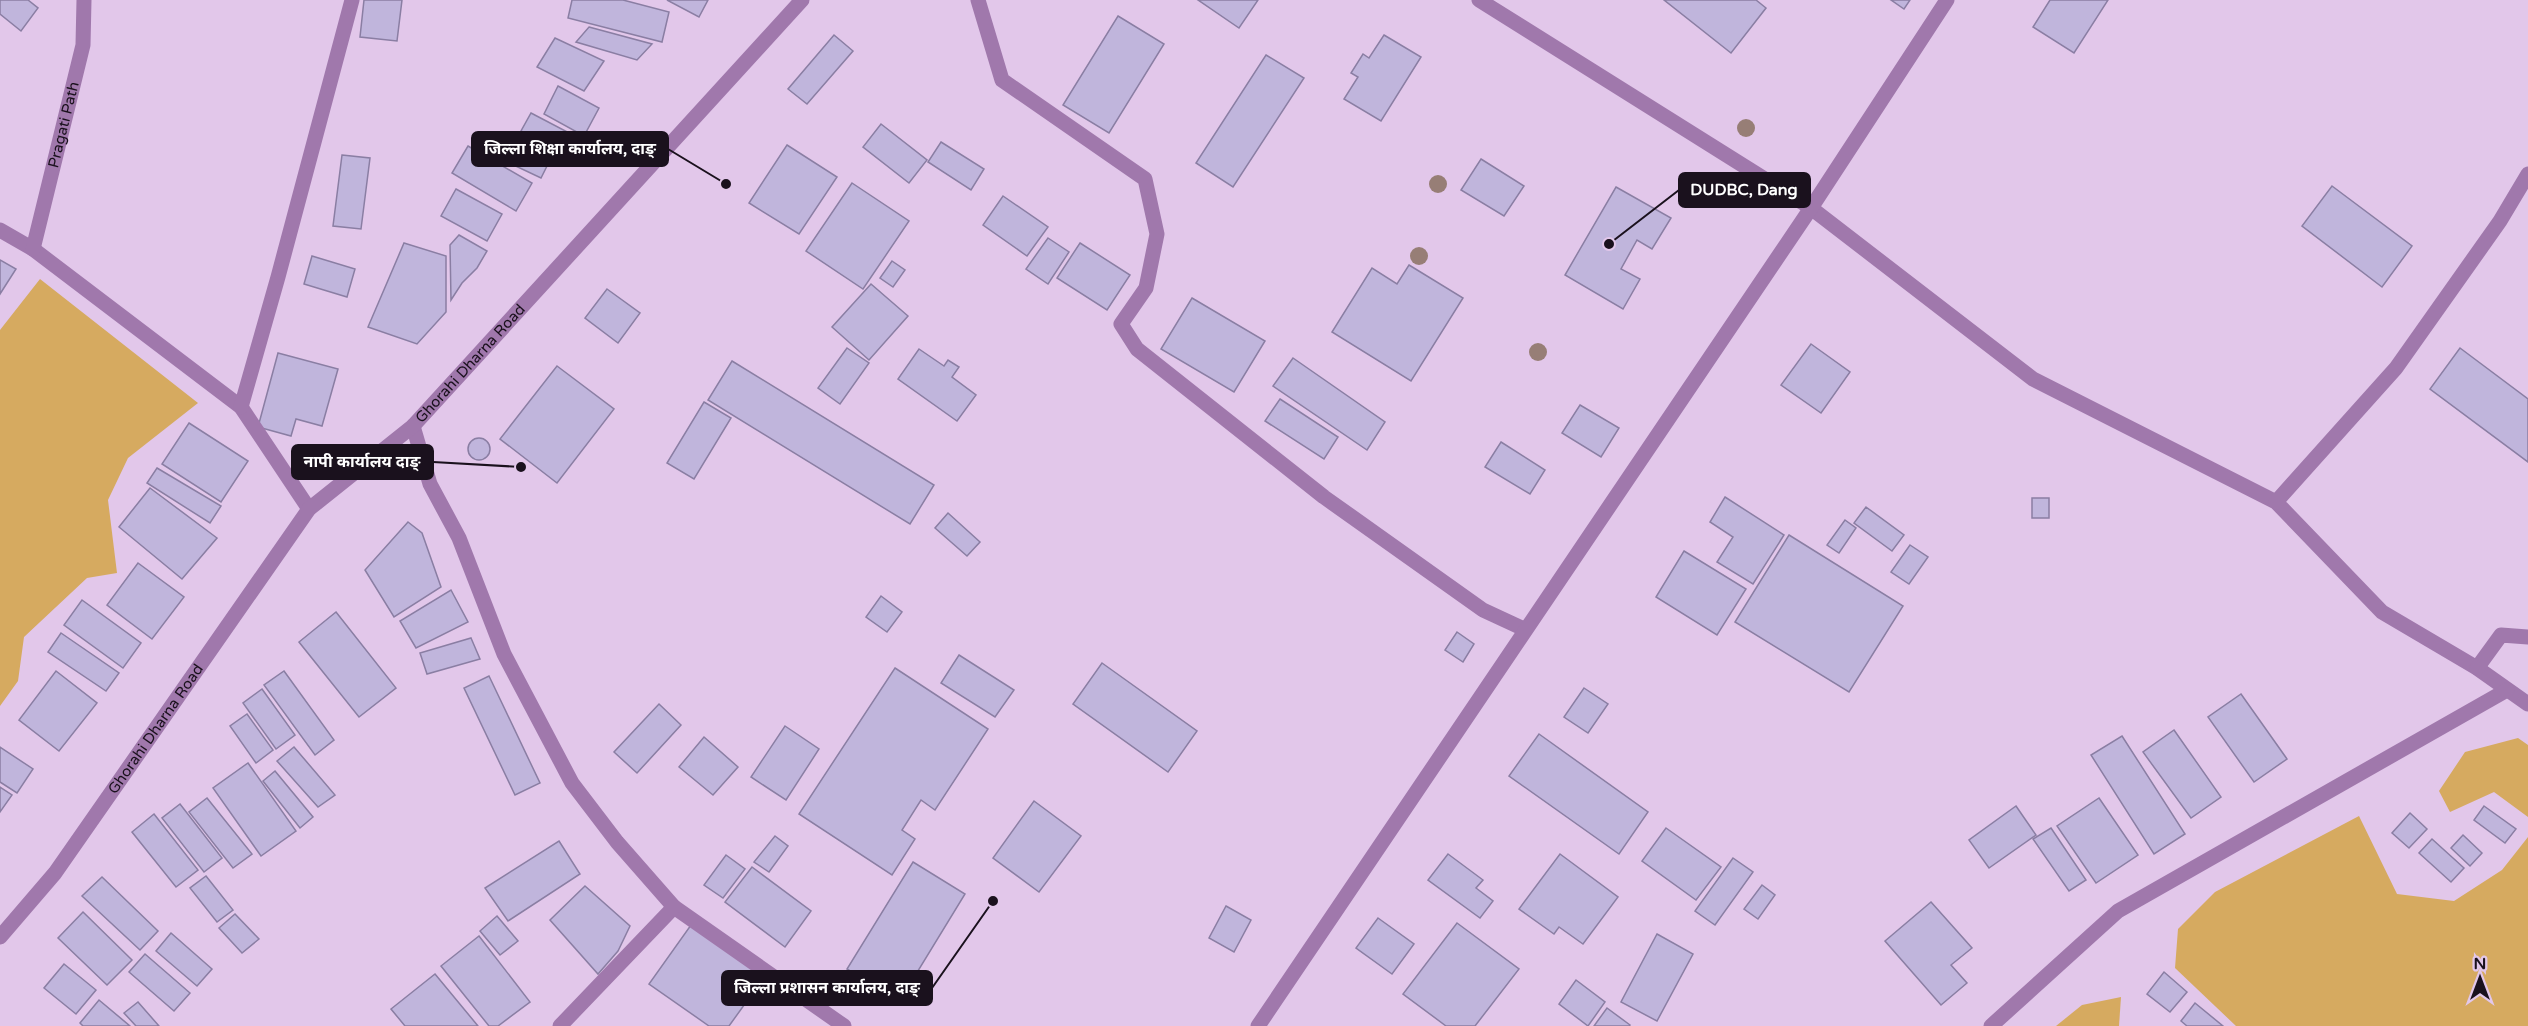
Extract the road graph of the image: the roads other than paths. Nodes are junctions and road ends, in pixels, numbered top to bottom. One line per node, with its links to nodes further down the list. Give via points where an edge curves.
1 (84, 0): 10 (street, Pragati Path, via 83,45)
2 (352, 0): 11 (street)
3 (802, 0): 12 (street, Ghorahi Dharna Road)
4 (978, 0): 15 (street, via 1002,80 1145,179 1157,234 1146,288 1121,324 1137,349 1333,504 1483,610)
5 (1479, 0): 8 (street)
6 (1947, 0): 8 (street)
7 (2528, 174): 13 (street, via 2500,221 2396,368)
8 (1811, 208): 13 (street, via 2034,379); 15 (street)
9 (0, 230): 10 (street)
10 (33, 249): 11 (street)
11 (241, 407): 14 (street)
12 (413, 426): 14 (street, Ghorahi Dharna Road); 20 (street, via 430,484 459,538 504,654 572,783)
13 (2276, 502): 17 (street, via 2382,612)
14 (309, 509): 21 (street, Ghorahi Dharna Road, via 55,873)
15 (1524, 629): 24 (street)
16 (2528, 637): 17 (street, via 2501,635)
17 (2477, 668): 18 (street)
18 (2507, 690): 19 (street); 25 (street, via 2118,911)
19 (2528, 704)
20 (674, 907): 22 (street); 23 (street)
21 (0, 938)
22 (560, 1026)
23 (844, 1026)
24 (1258, 1026)
25 (1991, 1026)

